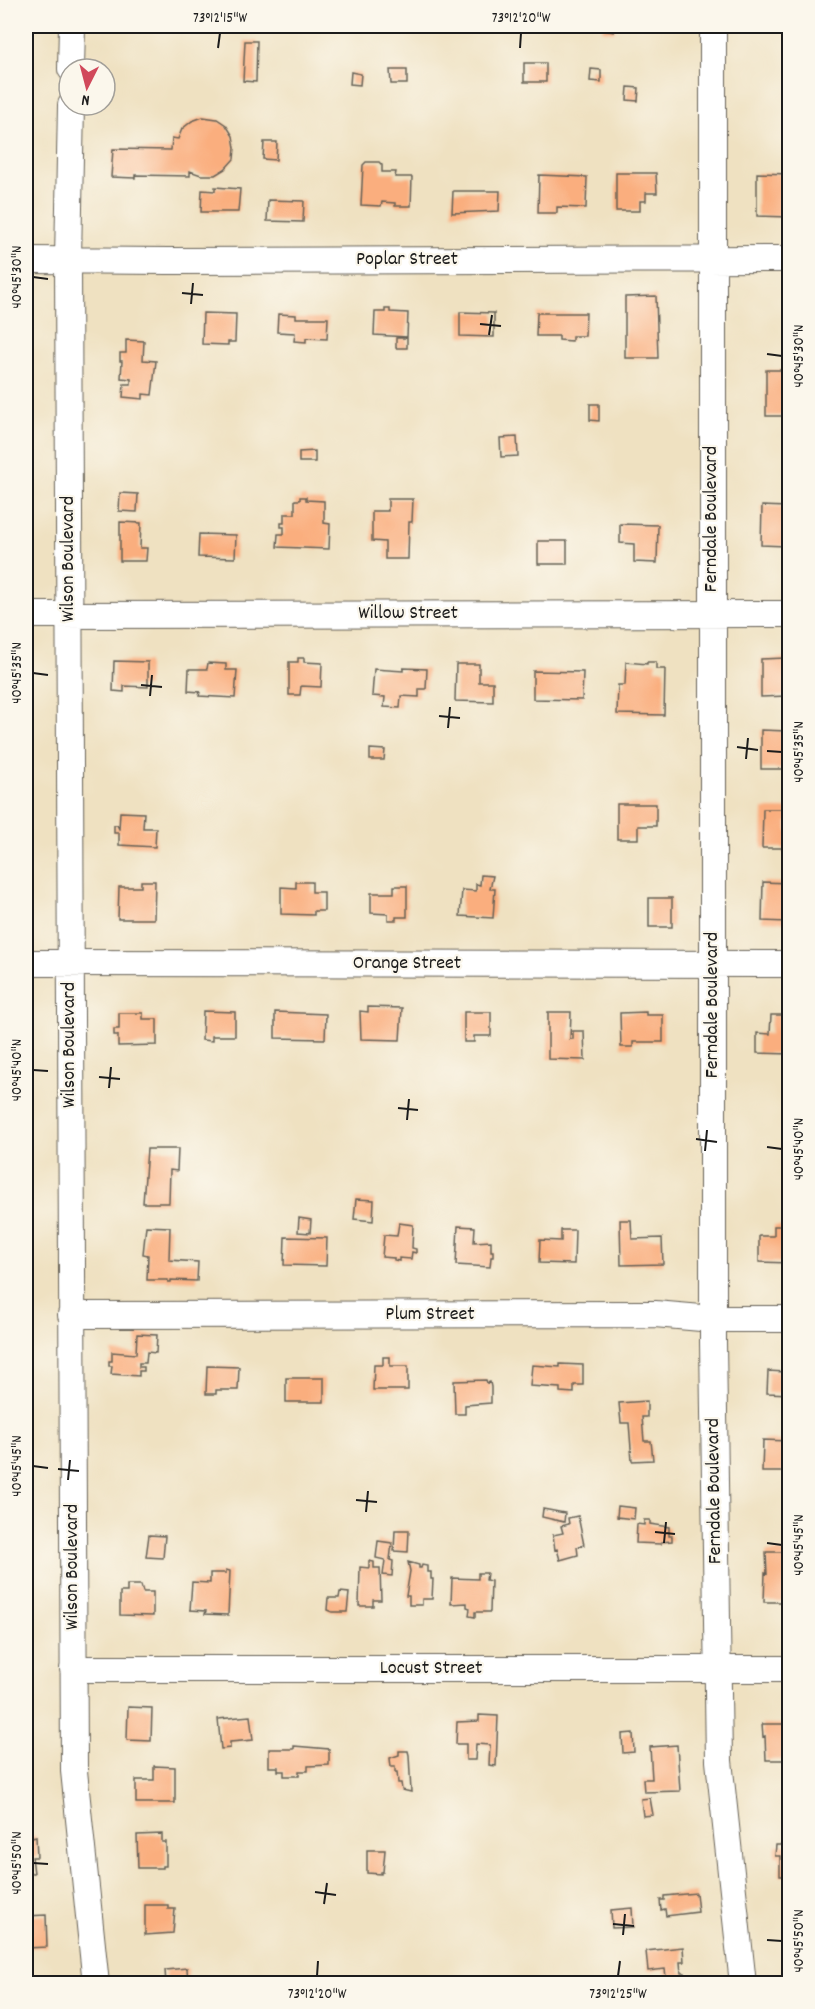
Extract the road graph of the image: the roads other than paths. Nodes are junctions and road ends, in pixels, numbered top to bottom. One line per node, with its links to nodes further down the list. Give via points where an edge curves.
1 (72, 26): 3 (street)
2 (713, 26): 6 (street, Ferndale Boulevard)
3 (71, 57)
4 (71, 117): 5 (street, Wilson Boulevard)
5 (68, 259): 6 (street, Poplar Street); 8 (street, Poplar Street); 12 (street, Wilson Boulevard)
6 (712, 259): 7 (street, Poplar Street); 9 (street, Ferndale Boulevard)
7 (789, 259)
8 (26, 260)
9 (712, 614): 10 (street, Willow Street); 12 (street, Willow Street); 15 (street, Ferndale Boulevard)
10 (789, 614)
11 (26, 615): 12 (street, Willow Street)
12 (69, 615): 14 (street, Wilson Boulevard)
13 (26, 963): 14 (street, Orange Street)
14 (70, 963): 15 (street, Orange Street); 17 (street, Wilson Boulevard)
15 (712, 964): 16 (street, Orange Street); 18 (street, Ferndale Boulevard)
16 (789, 964)
17 (71, 1315): 18 (street, Plum Street, via 655,1314); 20 (street, Wilson Boulevard)
18 (713, 1319): 19 (street, Plum Street); 21 (street, Ferndale Boulevard)
19 (789, 1319)
20 (73, 1669): 21 (street, Locust Street); 23 (street, Wilson Boulevard, via 74,1772)
21 (718, 1669): 22 (street, Locust Street); 24 (street, Ferndale Boulevard, via 719,1761)
22 (789, 1669)
23 (96, 1983)
24 (743, 1983)

